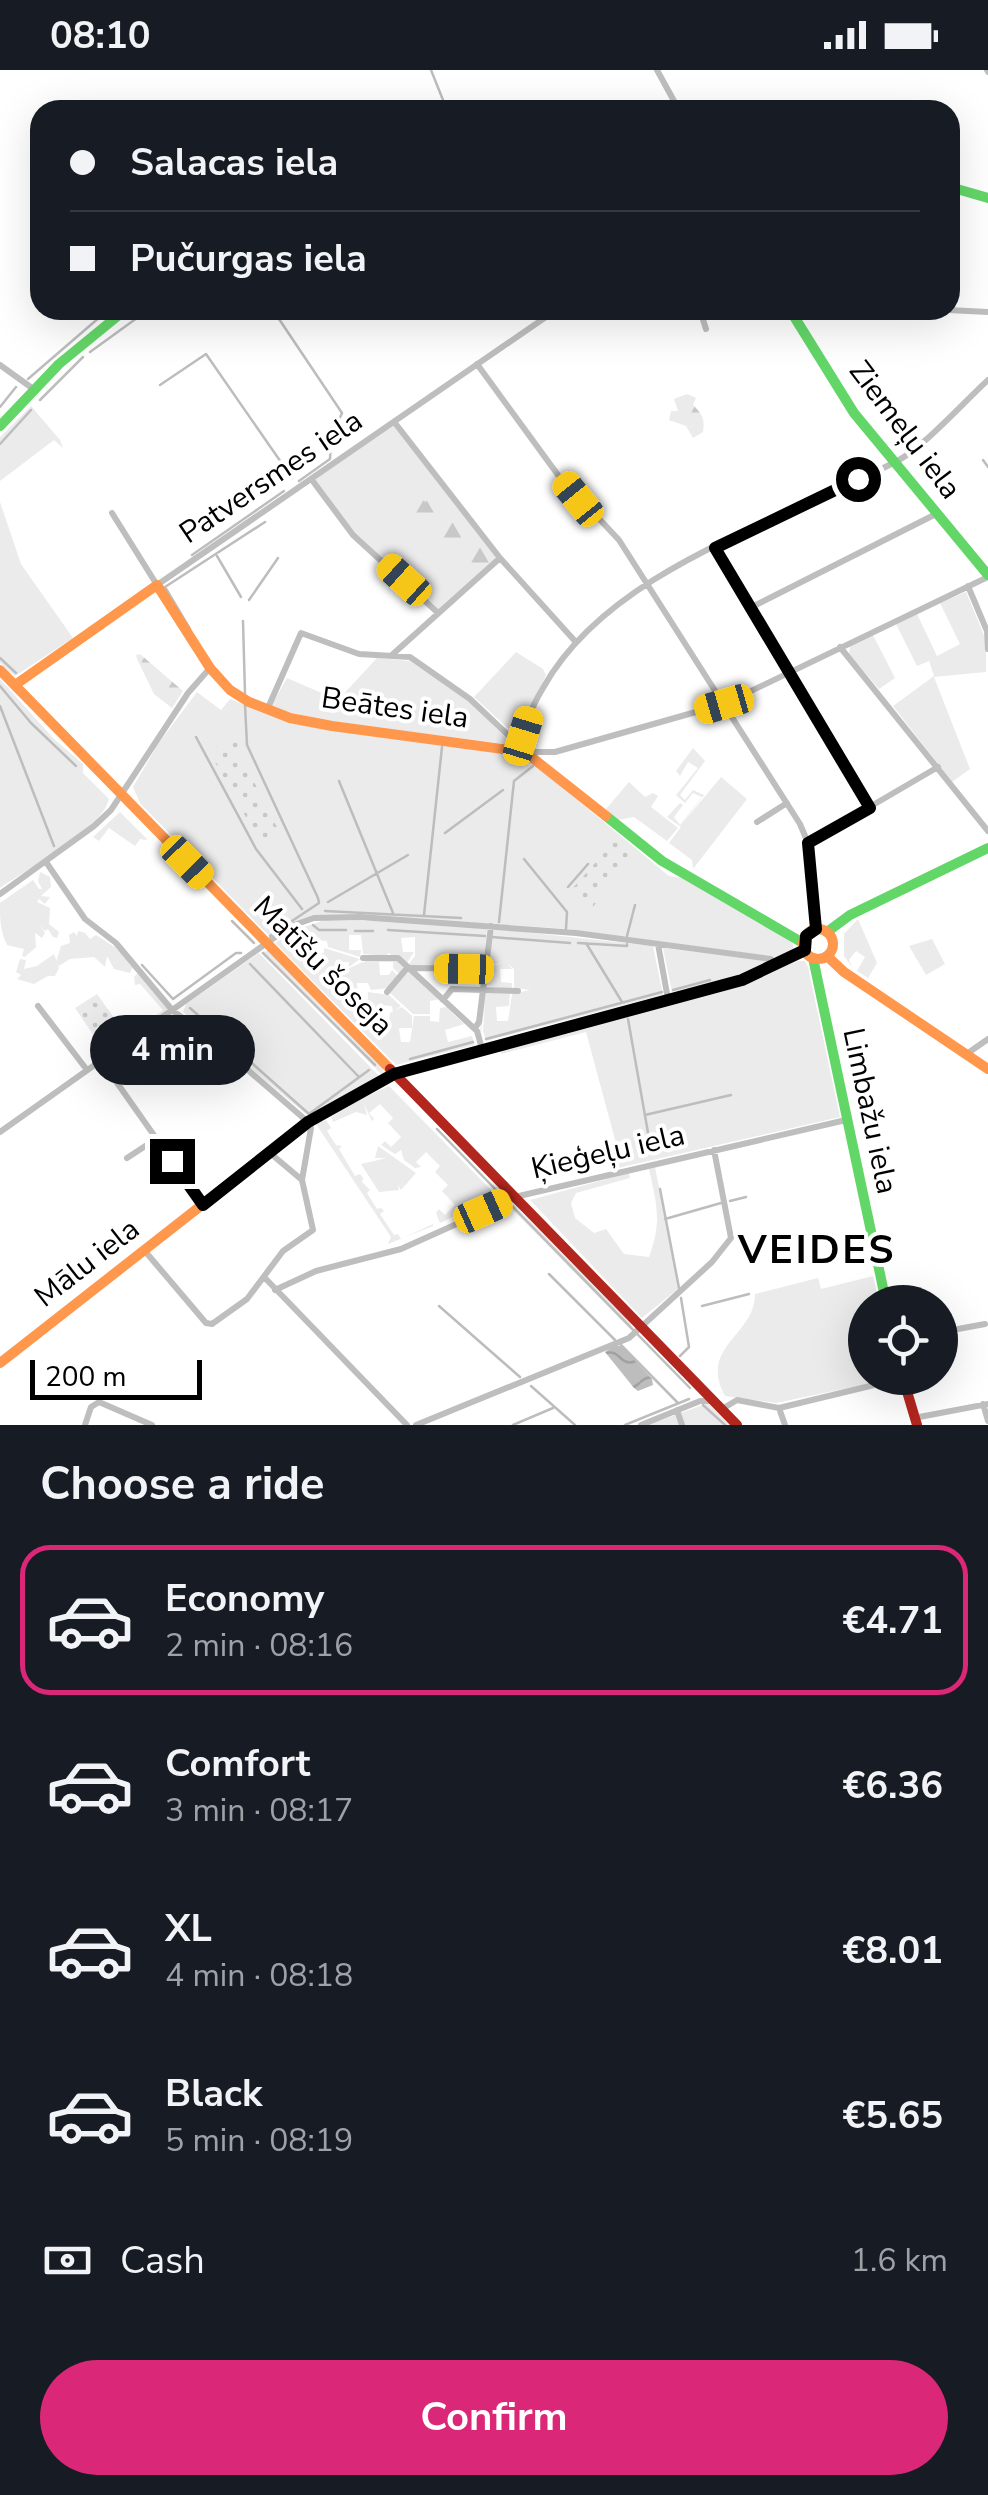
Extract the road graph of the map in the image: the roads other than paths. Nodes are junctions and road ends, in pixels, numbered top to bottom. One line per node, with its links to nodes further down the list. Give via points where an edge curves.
1 (657, 70): 2 (street)
2 (673, 100)
3 (960, 190): 4 (main road)
4 (988, 198)
5 (960, 311): 6 (street)
6 (988, 312)
7 (112, 320): 15 (main road)
8 (541, 320): 12 (street, Patversmes iela)
9 (703, 320): 11 (street)
10 (796, 320): 18 (main road, Ziemeļu iela)
11 (706, 329)
12 (477, 364): 16 (street, Patversmes iela); 25 (street)
13 (0, 365): 15 (street)
14 (988, 380): 18 (street)
15 (32, 389): 17 (main road)
16 (395, 423): 19 (street, Patversmes iela); 23 (street)
17 (0, 426)
18 (894, 463): 21 (main road, Ziemeļu iela); 22 (street)
19 (312, 480): 26 (street, Patversmes iela); 29 (street, via 353,535)
20 (112, 512): 26 (street, Beātes iela)
21 (936, 514): 24 (main road, Ziemeļu iela); 28 (street)
22 (715, 548): 25 (street); 28 (street)
23 (500, 558): 29 (street); 30 (street)
24 (988, 576): 27 (street)
25 (648, 583): 30 (street); 38 (street)
26 (158, 585): 34 (main road, Beātes iela); 37 (main road, Patversmes iela)
27 (968, 586): 31 (street); 32 (street)
28 (750, 608): 36 (street)
29 (437, 612): 33 (street)
30 (574, 640): 40 (street, via 532,708 523,736)
31 (840, 647): 36 (street); 41 (street)
32 (988, 648)
33 (392, 655): 39 (street, via 359,654 301,633); 40 (street, via 410,657 439,675)
34 (210, 668): 39 (main road, Beātes iela, via 230,690); 42 (street)
35 (0, 670): 37 (main road, Matīšu šoseja)
36 (788, 672): 38 (street); 44 (street)
37 (15, 686): 42 (main road, Matīšu šoseja)
38 (724, 704): 40 (street, via 555,752); 43 (street)
39 (268, 710): 40 (main road, Beātes iela, via 332,726)
40 (526, 752): 54 (main road, via 662,862)
41 (938, 767): 44 (street); 46 (street)
42 (122, 795): 49 (street); 52 (main road, Matīšu šoseja)
43 (787, 803): 45 (street); 47 (street)
44 (870, 808): 47 (street)
45 (757, 822)
46 (987, 827)
47 (808, 843): 54 (street)
48 (988, 848): 54 (main road, Mālu iela, via 858,912)
49 (46, 862): 50 (street); 65 (street, via 85,919)
50 (0, 894)
51 (491, 926): 52 (street, via 314,918); 53 (street); 58 (street)
52 (267, 944): 65 (street); 73 (main road, Matīšu šoseja)
53 (658, 944): 56 (street); 63 (street)
54 (818, 945): 56 (main road, Mālu iela); 69 (main road, via 850,975); 74 (main road, Limbažu iela, via 819,987)
55 (362, 958): 57 (street, via 398,958)
56 (777, 964): 63 (main road, Mālu iela)
57 (409, 968): 58 (street); 61 (street); 62 (street)
58 (486, 969): 59 (street)
59 (484, 990): 60 (street); 62 (street, via 452,989); 66 (street)
60 (518, 991)
61 (388, 992)
62 (443, 1000): 66 (street)
63 (668, 1000): 68 (main road, Mālu iela)
64 (38, 1006): 72 (street)
65 (173, 1010): 70 (street); 75 (street)
66 (475, 1028): 68 (street)
67 (988, 1039): 69 (street)
68 (482, 1049): 73 (main road, Mālu iela)
69 (968, 1053): 71 (main road)
70 (100, 1060): 72 (street); 77 (street)
71 (988, 1069)
72 (87, 1070): 76 (street)
73 (394, 1074): 75 (main road, Mālu iela); 82 (main road, Matīšu šoseja)
74 (846, 1120): 78 (street, Ķieģeļu iela); 86 (main road, Limbažu iela)
75 (308, 1122): 79 (main road, Mālu iela); 81 (street)
76 (0, 1132)
77 (156, 1139): 80 (street); 83 (street)
78 (714, 1150): 82 (street, Ķieģeļu iela); 89 (street, via 731,1238)
79 (270, 1153): 81 (street); 83 (main road, Mālu iela)
80 (128, 1158)
81 (302, 1180): 85 (street, via 313,1230 283,1251)
82 (514, 1198): 87 (street, Ķieģeļu iela, via 401,1249); 89 (main road, Matīšu šoseja)
83 (203, 1205): 84 (main road, Mālu iela)
84 (144, 1250): 85 (street, via 206,1324); 91 (main road, Mālu iela)
85 (266, 1278): 87 (street)
86 (882, 1285)
87 (276, 1290): 102 (street)
88 (985, 1324): 90 (street)
89 (643, 1329): 95 (main road, Matīšu šoseja); 103 (street)
90 (958, 1329)
91 (0, 1364)
92 (848, 1391): 96 (street)
93 (908, 1395): 99 (main road)
94 (985, 1404): 98 (street); 99 (street)
95 (718, 1405): 96 (street, via 737,1400); 97 (street, via 700,1401); 106 (main road, Matīšu šoseja)
96 (779, 1408): 107 (street)
97 (677, 1410): 104 (street); 105 (street)
98 (988, 1421)
99 (916, 1422)
100 (86, 1425): 101 (street, via 99,1402)
101 (152, 1425)
102 (406, 1425)
103 (416, 1425)
104 (641, 1425)
105 (682, 1425)
106 (737, 1425)
107 (785, 1425)

